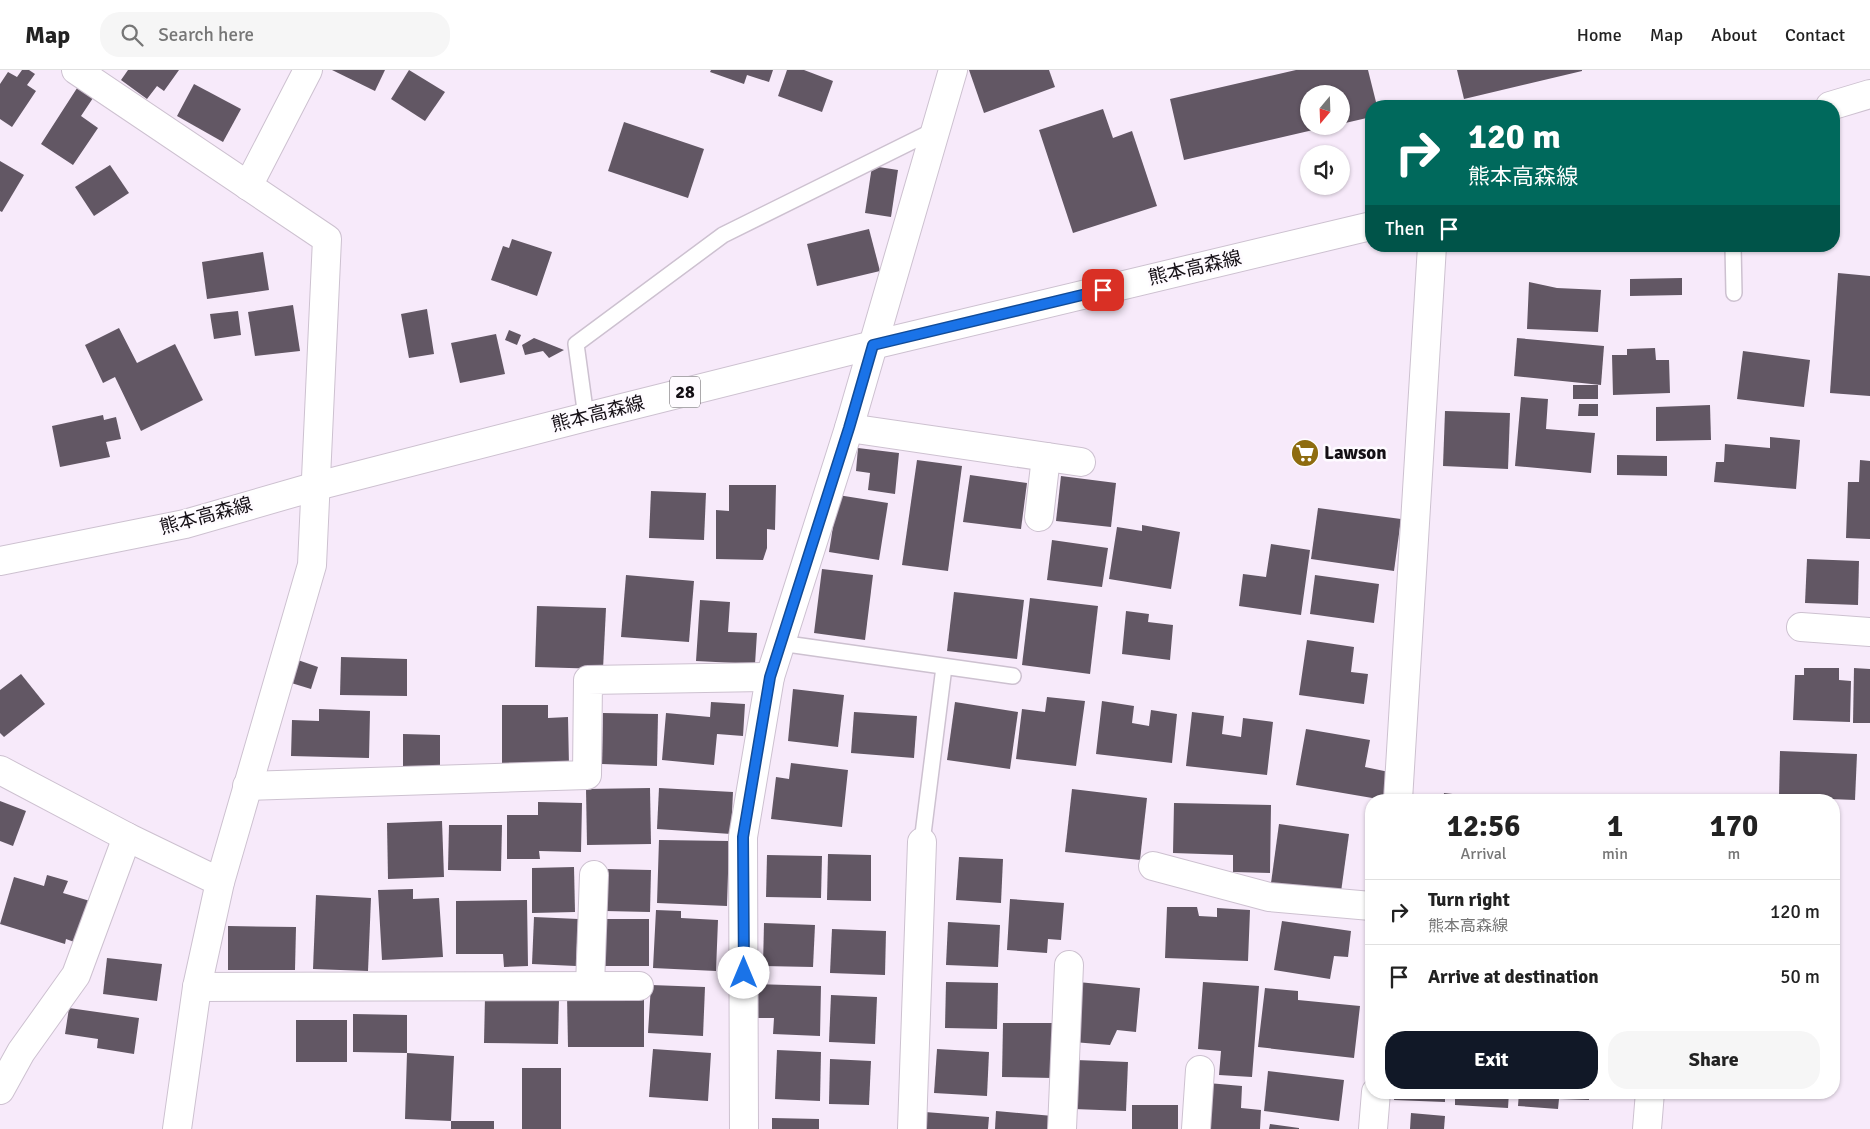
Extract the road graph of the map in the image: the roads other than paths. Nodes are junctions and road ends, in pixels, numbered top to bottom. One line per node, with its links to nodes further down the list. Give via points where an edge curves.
1 (76, 70): 7 (street)
2 (308, 70): 7 (street)
3 (953, 70): 6 (street)
4 (1870, 94): 5 (street)
5 (1840, 103)
6 (937, 129): 12 (street); 13 (lane, via 723,235 576,344)
7 (248, 186): 17 (street, via 327,238)
8 (1365, 227): 12 (street, 熊本高森線 / 28)
9 (1432, 252): 28 (street)
10 (1733, 252): 11 (lane)
11 (1734, 293)
12 (873, 345): 13 (street, 熊本高森線 / 28); 14 (street)
13 (586, 417): 17 (street, 熊本高森線 / 28)
14 (849, 428): 15 (street); 22 (street)
15 (1046, 457): 16 (street); 18 (street)
16 (1081, 462)
17 (317, 486): 19 (street, 熊本高森線 / 28, via 185,524); 27 (street, via 312,565)
18 (1039, 517)
19 (0, 560)
20 (1801, 627): 21 (street)
21 (1870, 632)
22 (780, 643): 23 (lane); 25 (street)
23 (944, 667): 24 (lane); 30 (lane)
24 (1013, 676)
25 (770, 677): 27 (street, via 588,680 587,775); 44 (street, via 743,837)
26 (0, 770): 29 (street)
27 (247, 786): 33 (street)
28 (1398, 794)
29 (127, 837): 33 (street); 40 (street, via 76,975 21,1052)
30 (922, 842): 45 (street)
31 (1153, 866): 34 (street, via 1269,897)
32 (594, 875): 36 (street)
33 (220, 882): 38 (street)
34 (1365, 905)
35 (1069, 965): 46 (street)
36 (590, 986): 37 (street); 38 (street)
37 (639, 986)
38 (197, 987): 43 (street)
39 (1200, 1070): 47 (street)
40 (0, 1090)
41 (1375, 1099): 48 (street)
42 (1649, 1099): 49 (street)
43 (177, 1129)
44 (744, 1129)
45 (912, 1129)
46 (1062, 1129)
47 (1196, 1129)
48 (1373, 1129)
49 (1647, 1129)

